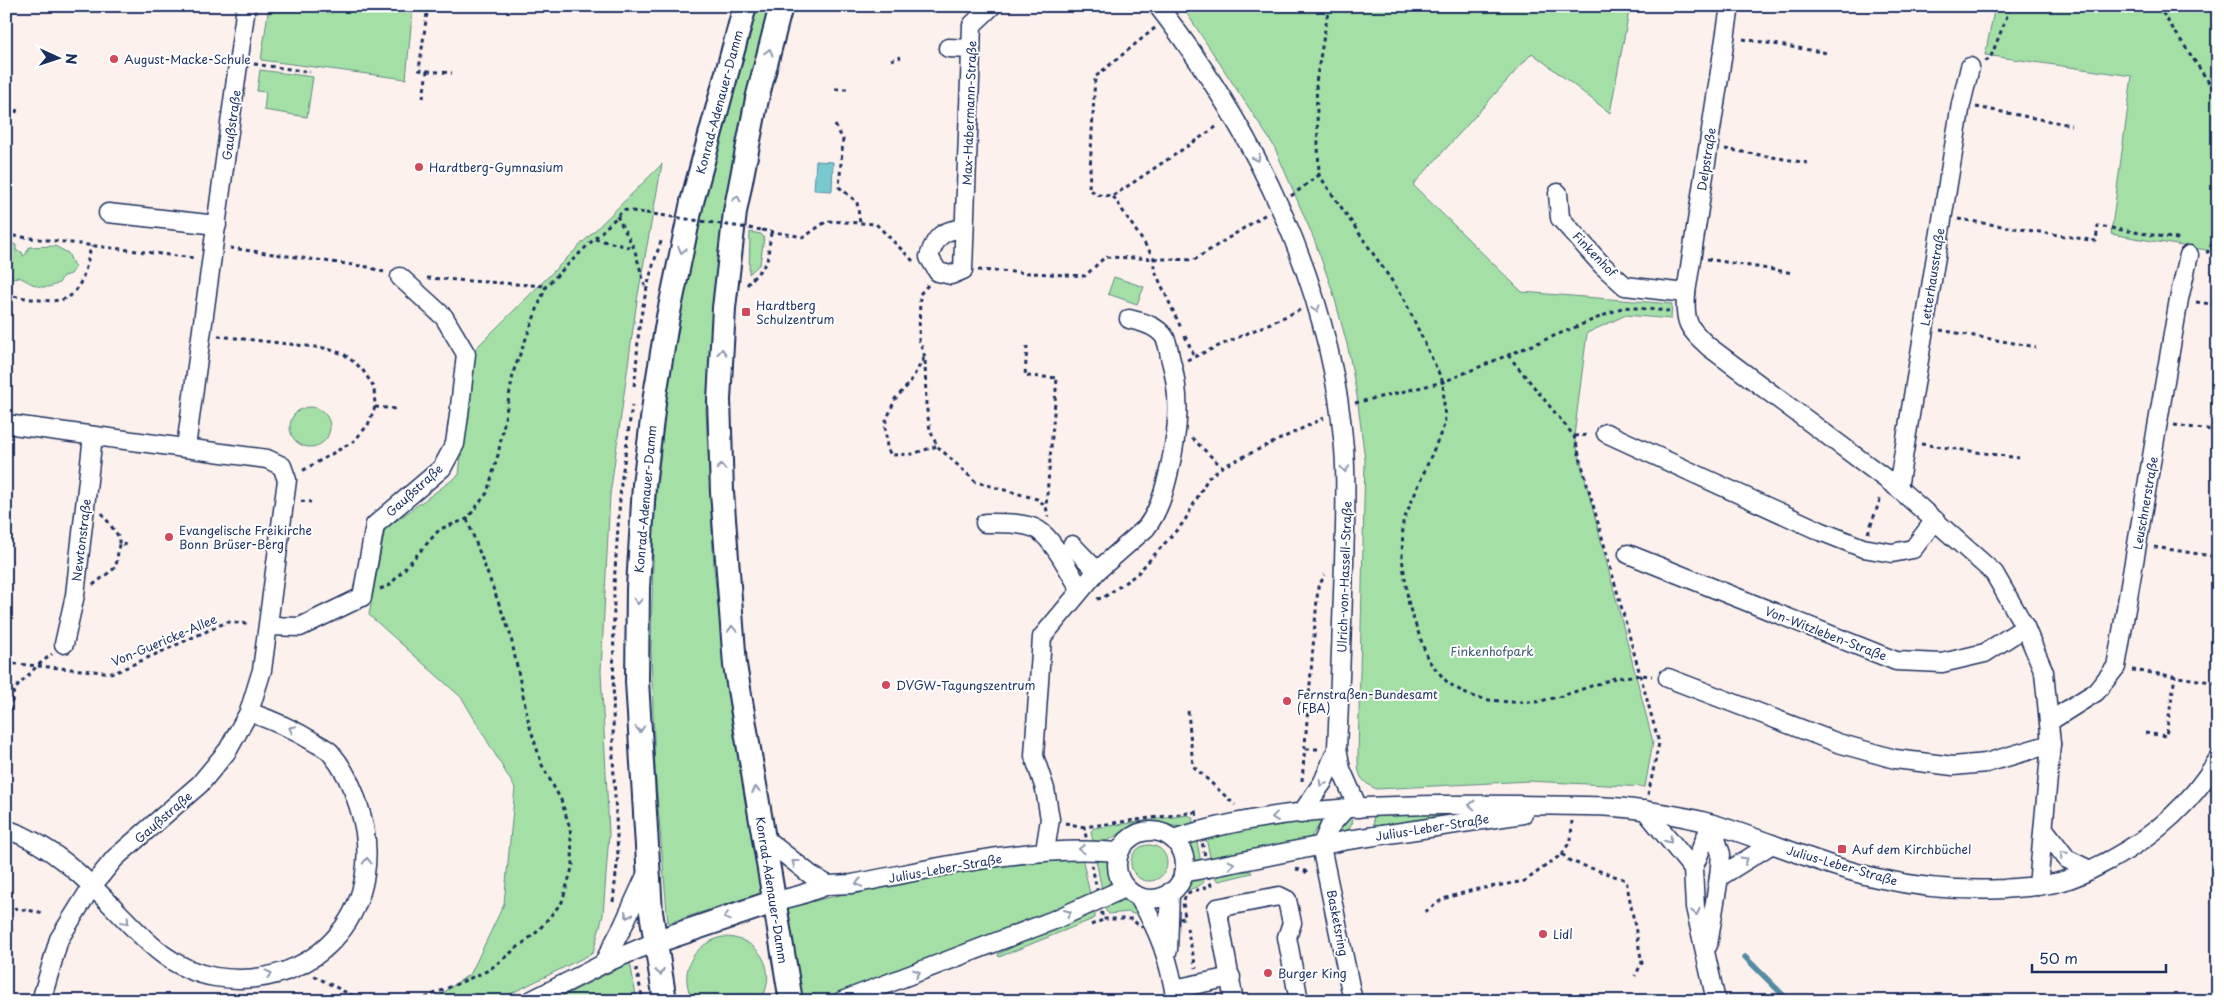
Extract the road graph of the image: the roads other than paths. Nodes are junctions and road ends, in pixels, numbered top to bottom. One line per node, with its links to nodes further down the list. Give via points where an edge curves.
1 (246, 6): 12 (street, Gaußstraße)
2 (745, 6): 53 (main road, Konrad-Adenauer-Damm, one-way to 53, via 692,202 655,395 644,485 637,681)
3 (781, 6): 45 (main road, Konrad-Adenauer-Damm, one-way to 3, via 735,665 722,492 719,400 724,308 735,212 757,99)
4 (992, 6): 8 (street, Max-Habermann-Straße, via 972,25)
5 (1730, 6): 16 (street, Delpstraße)
6 (1162, 12): 36 (street, Ulrich-von-Hassell-Straße, one-way to 36, via 1234,115 1258,160 1279,205 1315,304 1329,355 1339,406 1346,496)
7 (948, 48): 8 (street)
8 (971, 48): 13 (street, Max-Habermann-Straße)
9 (1970, 67): 22 (street, Letterhausstraße, via 1961,104)
10 (1558, 193): 16 (street, Finkenhof, via 1560,218 1625,286)
11 (108, 213): 12 (street)
12 (217, 225): 21 (street, Gaußstraße)
13 (964, 229): 13 (street, Max-Habermann-Straße, via 949,229 934,242 929,257 938,272 951,275 963,270)
14 (2189, 255): 34 (street, Leuschnerstraße, via 2116,667 2096,692)
15 (400, 276): 29 (street, Gaußstraße, via 444,317 466,354 454,444 442,468 375,525 362,597 300,628)
16 (1686, 294): 22 (street, Delpstraße, via 1685,312 1691,330 1709,347)
17 (1129, 319): 27 (street, via 1151,326 1165,338 1178,400 1177,434 1164,494 1154,518)
18 (6, 424): 20 (street)
19 (1606, 433): 23 (street, via 1863,548 1892,553 1913,549)
20 (93, 436): 21 (street); 31 (street, Newtonstraße, via 75,594)
21 (186, 448): 29 (street, Gaußstraße, via 267,459 282,466 287,480)
22 (1898, 488): 23 (street)
23 (1935, 520): 30 (street, via 1994,573)
24 (985, 523): 28 (street, via 1018,524 1038,529)
25 (1072, 545): 27 (street)
26 (1628, 554): 30 (street, Von-Witzleben-Straße, via 1896,660 1942,663 1984,653)
27 (1097, 571): 28 (street)
28 (1080, 589): 49 (street, via 1042,636 1034,756 1045,789 1050,819)
29 (268, 626): 33 (street, Gaußstraße, via 262,670)
30 (2025, 627): 34 (street, via 2044,672)
31 (64, 644)
32 (1668, 678): 35 (street, via 1838,743 1895,759 1953,766 1986,763)
33 (249, 712): 57 (street, Gaußstraße, via 228,750 200,784 116,858); 57 (street, one-way to 33, via 138,935 173,963 214,977 250,979 295,968 342,931 358,903 367,868 365,825 350,781 329,751 291,727)
34 (2050, 721): 35 (street)
35 (2051, 744): 44 (street)
36 (1337, 748): 39 (street, Ulrich-von-Hassell-Straße); 41 (street, Ulrich-von-Hassell-Straße, one-way to 41, via 1323,782)
37 (2218, 759): 52 (street, Julius-Leber-Straße, via 2180,810 2156,831)
38 (1573, 806): 39 (street, Julius-Leber-Straße, one-way to 39, via 1462,804); 40 (street, Julius-Leber-Straße); 48 (street, Julius-Leber-Straße)
39 (1351, 809): 41 (street, Julius-Leber-Straße); 48 (street, via 1330,826)
40 (1645, 810): 42 (street, Julius-Leber-Straße); 51 (street, one-way to 51)
41 (1301, 814): 46 (street, Julius-Leber-Straße, one-way to 46, via 1199,830)
42 (1711, 824): 47 (street, Julius-Leber-Straße); 51 (street); 55 (street, via 1721,854)
43 (6, 829): 57 (street, via 55,854)
44 (2044, 829): 52 (street, one-way to 44, via 2067,860); 58 (street)
45 (764, 838): 56 (street, one-way to 45); 61 (main road, Konrad-Adenauer-Damm)
46 (1173, 839): 50 (street, via 1158,832 1143,832 1129,839); 54 (street, via 1183,854)
47 (1772, 844): 55 (street, one-way to 47); 58 (street, Julius-Leber-Straße, via 1880,879 1919,886 1975,890)
48 (1321, 846): 54 (street, Julius-Leber-Straße, one-way to 48, via 1209,877); 76 (street, Basketsring)
49 (1046, 851): 50 (street, Julius-Leber-Straße, one-way to 49, via 1089,849); 56 (street, Julius-Leber-Straße, one-way to 56, via 852,884)
50 (1119, 852): 59 (street, via 1117,871)
51 (1693, 869): 64 (street, one-way to 64, via 1695,907)
52 (2090, 870): 58 (street, Julius-Leber-Straße, via 2061,882)
53 (648, 871): 63 (main road, Konrad-Adenauer-Damm); 65 (street, one-way to 65)
54 (1183, 873): 60 (street, via 1179,884)
55 (1719, 878): 64 (street)
56 (828, 885): 61 (street, Julius-Leber-Straße)
57 (92, 886): 69 (street, Gaußstraße, via 59,939)
58 (2038, 886)
59 (1132, 892): 60 (street, via 1149,899); 62 (street); 68 (street, one-way to 59, via 1098,900)
60 (1170, 892): 62 (street)
61 (773, 902): 63 (main road, one-way to 63); 72 (main road, Konrad-Adenauer-Damm)
62 (1169, 920): 67 (street, via 1168,960)
63 (655, 942): 65 (street); 71 (main road, Konrad-Adenauer-Damm, one-way to 71)
64 (1706, 953): 77 (street)
65 (602, 964): 70 (street)
66 (1230, 978): 67 (street, via 1199,984); 74 (street); 75 (street, via 1217,908 1279,896 1287,900 1292,924 1287,937)
67 (1175, 995)
68 (868, 996): 73 (street)
69 (41, 1001)
70 (530, 1001)
71 (665, 1001)
72 (791, 1001)
73 (842, 1001)
74 (1234, 1001)
75 (1299, 1001)
76 (1353, 1001)
77 (1716, 1001)

